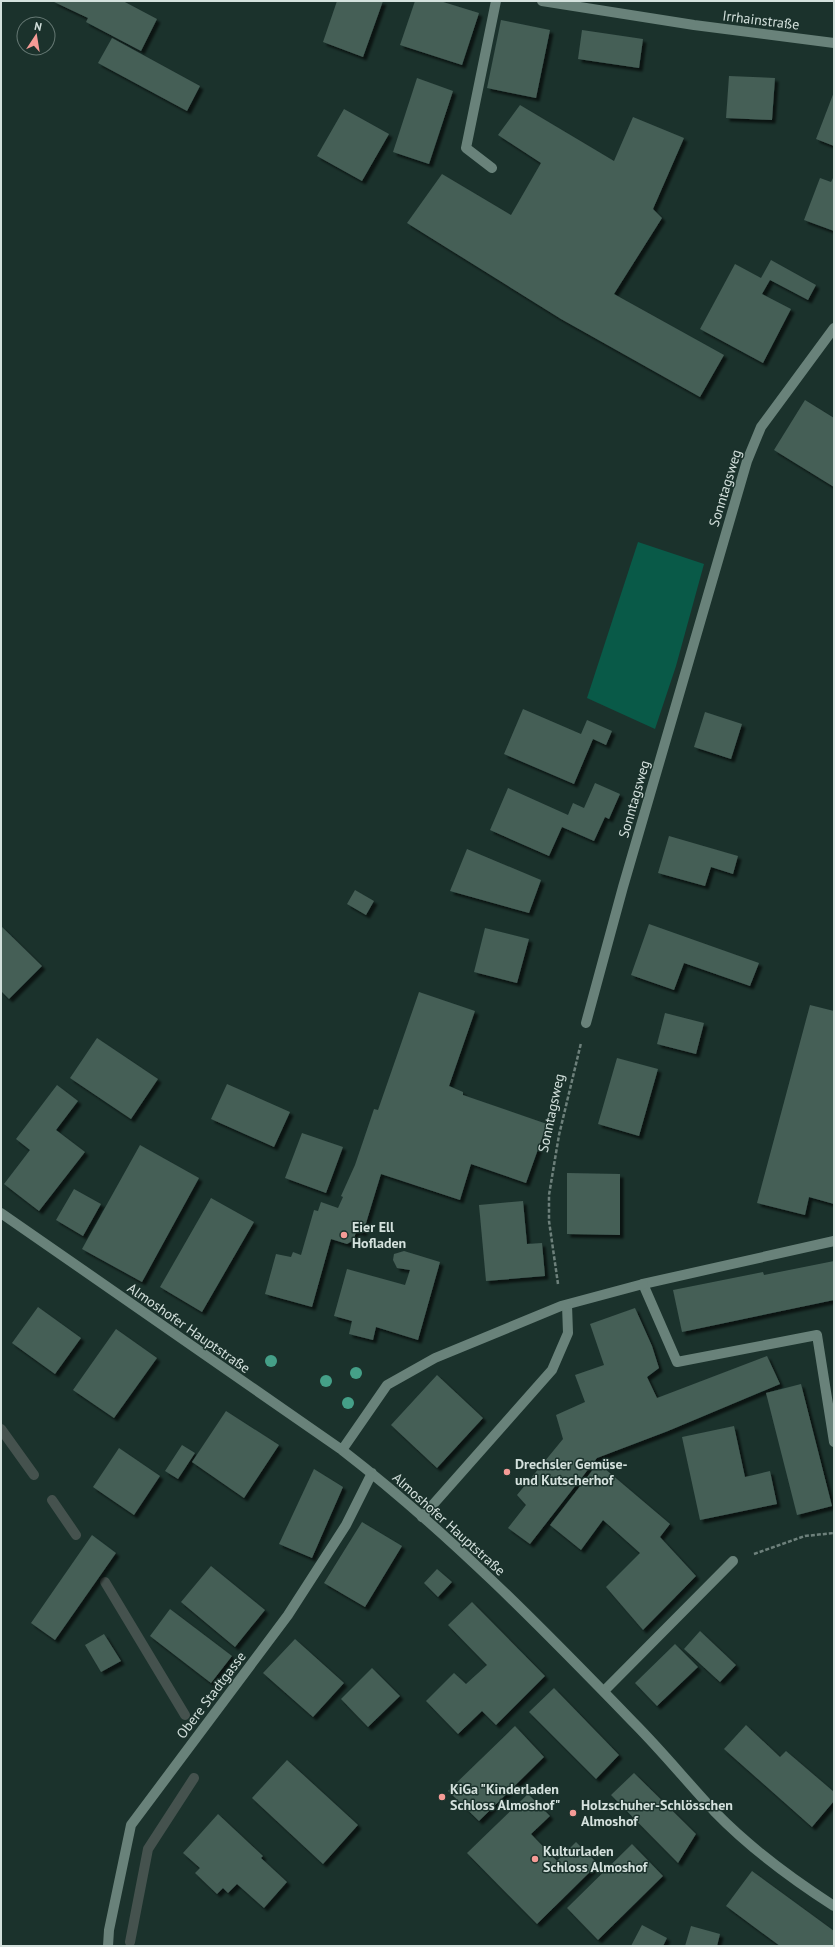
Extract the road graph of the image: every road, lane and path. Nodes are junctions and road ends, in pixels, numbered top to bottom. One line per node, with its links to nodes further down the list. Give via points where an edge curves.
1 (496, 1): 4 (street, via 466,148)
2 (542, 1): 3 (street, Irrhainstraße, via 694,25)
3 (834, 43)
4 (492, 168)
5 (834, 328): 6 (street, Sonntagsweg, via 762,427 747,461)
6 (586, 1023): 10 (path, Sonntagsweg, via 559,1135 549,1195 549,1221)
7 (1, 1213): 12 (street, Almoshofer Hauptstraße)
8 (834, 1241): 9 (street)
9 (643, 1284): 10 (street); 11 (street, via 677,1362 817,1335)
10 (564, 1305): 12 (street, via 435,1358 387,1385); 14 (street, via 568,1332 552,1370)
11 (834, 1442)
12 (342, 1450): 13 (street, Almoshofer Hauptstraße)
13 (372, 1473): 14 (street, Almoshofer Hauptstraße); 19 (street, Obere Stadtgasse, via 346,1525 288,1615 131,1825 109,1930)
14 (422, 1517): 17 (street, Almoshofer Hauptstraße, via 475,1564)
15 (834, 1533): 16 (path, via 806,1536)
16 (733, 1561): 17 (street)
17 (604, 1691): 18 (street, Almoshofer Hauptstraße, via 749,1844)
18 (834, 1906)
19 (108, 1946)

